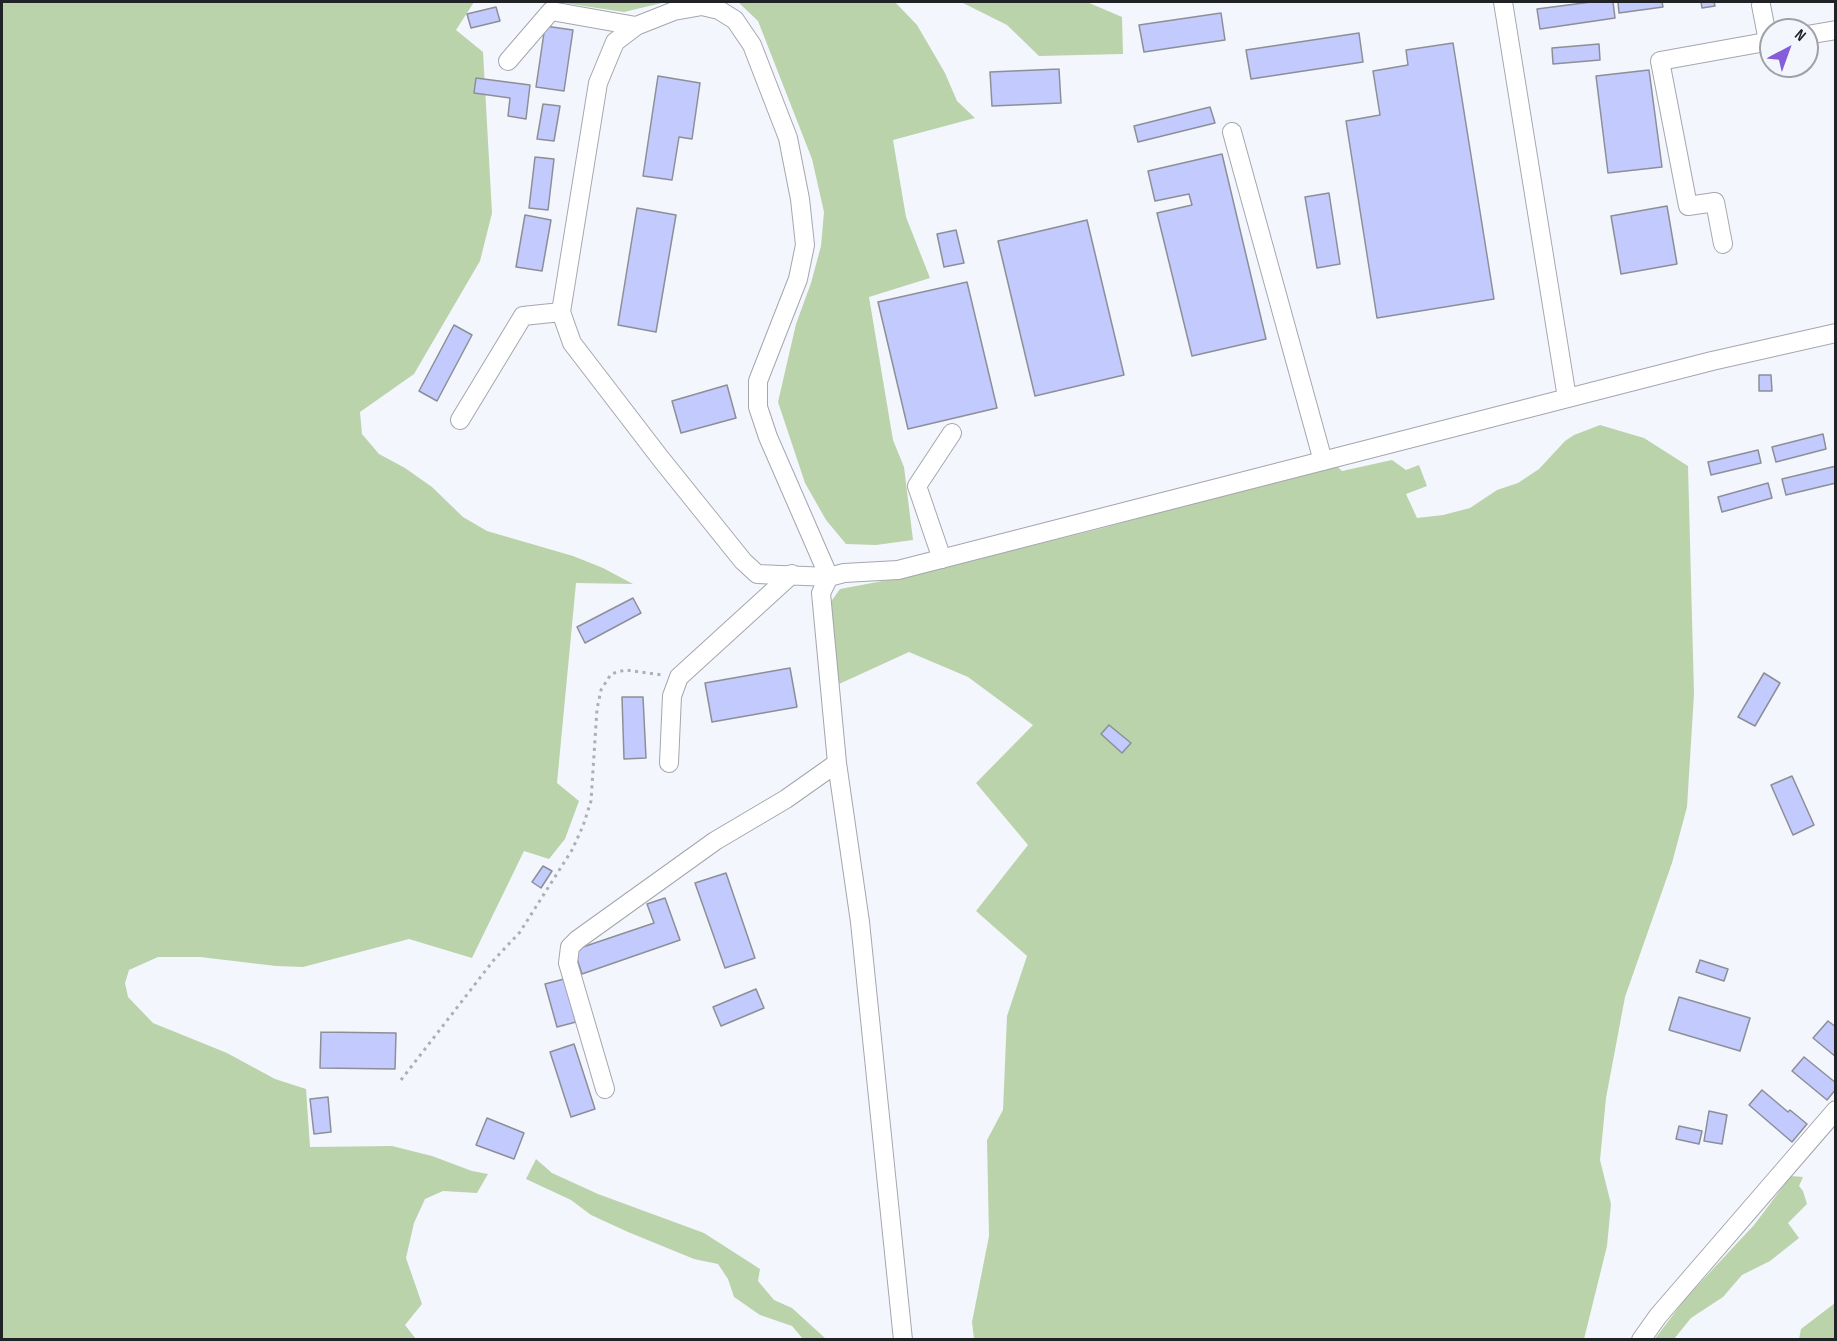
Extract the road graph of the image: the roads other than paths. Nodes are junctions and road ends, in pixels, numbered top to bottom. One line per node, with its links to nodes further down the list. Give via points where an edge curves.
1 (1503, 2): 13 (street)
2 (1761, 5): 3 (street)
3 (1764, 18)
4 (636, 26): 8 (street, via 551,11); 11 (street, via 615,42 598,83); 19 (street, via 674,11 702,6 735,20 753,45 788,138 805,245 798,279 758,381 758,407)
5 (1836, 30): 6 (street)
6 (1819, 33)
7 (1759, 43): 10 (street, via 1660,61 1688,206 1715,202)
8 (508, 61)
9 (1232, 132): 16 (street)
10 (1723, 244)
11 (561, 312): 14 (street, via 523,316); 18 (street, via 572,343 742,561 757,573)
12 (1836, 333): 13 (street)
13 (1567, 398): 16 (street)
14 (460, 420)
15 (951, 433): 17 (street, via 917,486)
16 (1323, 461): 17 (street)
17 (942, 559): 19 (street, via 898,570)
18 (792, 574): 19 (street); 20 (street, via 679,677 672,696)
19 (828, 577): 21 (street, via 821,593)
20 (669, 763)
21 (837, 763): 22 (street, via 715,841 570,947 568,963); 24 (street, via 860,922)
22 (605, 1089)
23 (1836, 1110): 25 (street)
24 (903, 1340)
25 (1641, 1340)

